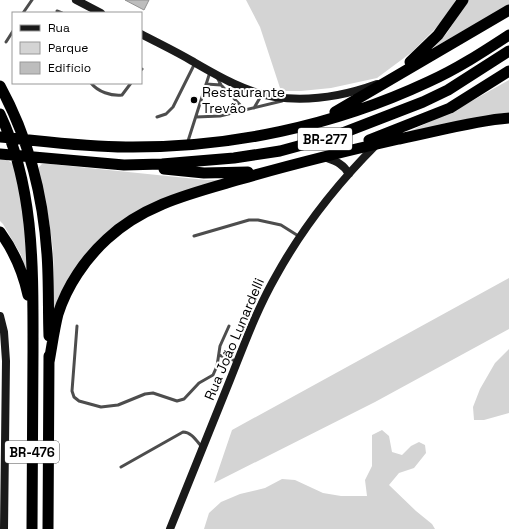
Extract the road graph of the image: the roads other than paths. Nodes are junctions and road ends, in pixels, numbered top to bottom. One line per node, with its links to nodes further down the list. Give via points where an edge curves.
1 (32, 0): 6 (lane)
2 (76, 0): 4 (main road)
3 (463, 0): 15 (highway, via 438,35)
4 (88, 10)
5 (509, 10): 15 (highway)
6 (24, 12)
7 (12, 33): 10 (lane)
8 (509, 34): 29 (highway, BR-277, via 470,60 429,82 362,108)
9 (142, 35): 12 (main road)
10 (6, 42)
11 (509, 52): 35 (highway, BR-277, via 437,96 316,142 234,158 188,163)
12 (195, 63): 14 (main road); 27 (lane, via 174,107)
13 (509, 71): 34 (highway, via 450,108)
14 (214, 72): 18 (lane); 19 (lane); 21 (main road)
15 (392, 78): 22 (main road, via 339,95); 29 (highway, via 335,112)
16 (93, 84): 17 (lane, via 116,96 122,95)
17 (130, 84)
18 (206, 84): 19 (lane); 26 (lane)
19 (221, 85): 24 (lane)
20 (0, 86): 47 (highway, via 19,127 34,171 41,206 47,259)
21 (263, 94): 22 (main road); 23 (lane)
22 (290, 98): 23 (lane)
23 (254, 108): 24 (lane)
24 (245, 110): 26 (lane, via 220,116)
25 (0, 114): 41 (highway, via 13,146 23,185 31,242)
26 (196, 117): 32 (lane)
27 (157, 118)
28 (509, 118): 31 (highway, via 473,123)
29 (296, 128): 32 (highway, BR-277, via 251,138)
30 (0, 137): 32 (highway, BR-277, via 126,147)
31 (377, 144): 34 (highway); 37 (main road, Rua João Lunardelli)
32 (186, 145)
33 (0, 154): 35 (highway, BR-277)
34 (323, 157): 36 (highway); 37 (main road, via 340,163)
35 (124, 165): 36 (highway, via 227,174)
36 (282, 168): 47 (highway, via 170,201 137,216 112,234 94,252 66,295 58,315)
37 (348, 174): 40 (main road, Rua João Lunardelli)
38 (0, 232): 41 (highway, via 20,268)
39 (194, 236): 40 (lane, via 249,220 258,220 281,225)
40 (300, 237): 46 (main road, Rua João Lunardelli, via 268,291)
41 (33, 314): 54 (highway, BR-476)
42 (0, 316): 48 (main road, via 5,346)
43 (77, 326): 45 (lane, via 72,391 79,401 101,406 118,405 153,393 177,401 184,399 213,375)
44 (229, 326): 45 (lane)
45 (219, 355): 46 (lane)
46 (238, 361): 49 (main road, Rua João Lunardelli)
47 (49, 362): 55 (highway, BR-476)
48 (2, 442): 50 (main road)
49 (202, 448): 51 (lane, via 191,435 183,432); 56 (main road, Rua João Lunardelli)
50 (2, 463): 52 (main road)
51 (121, 467)
52 (2, 491): 53 (main road)
53 (4, 529)
54 (32, 529)
55 (48, 529)
56 (170, 529)

